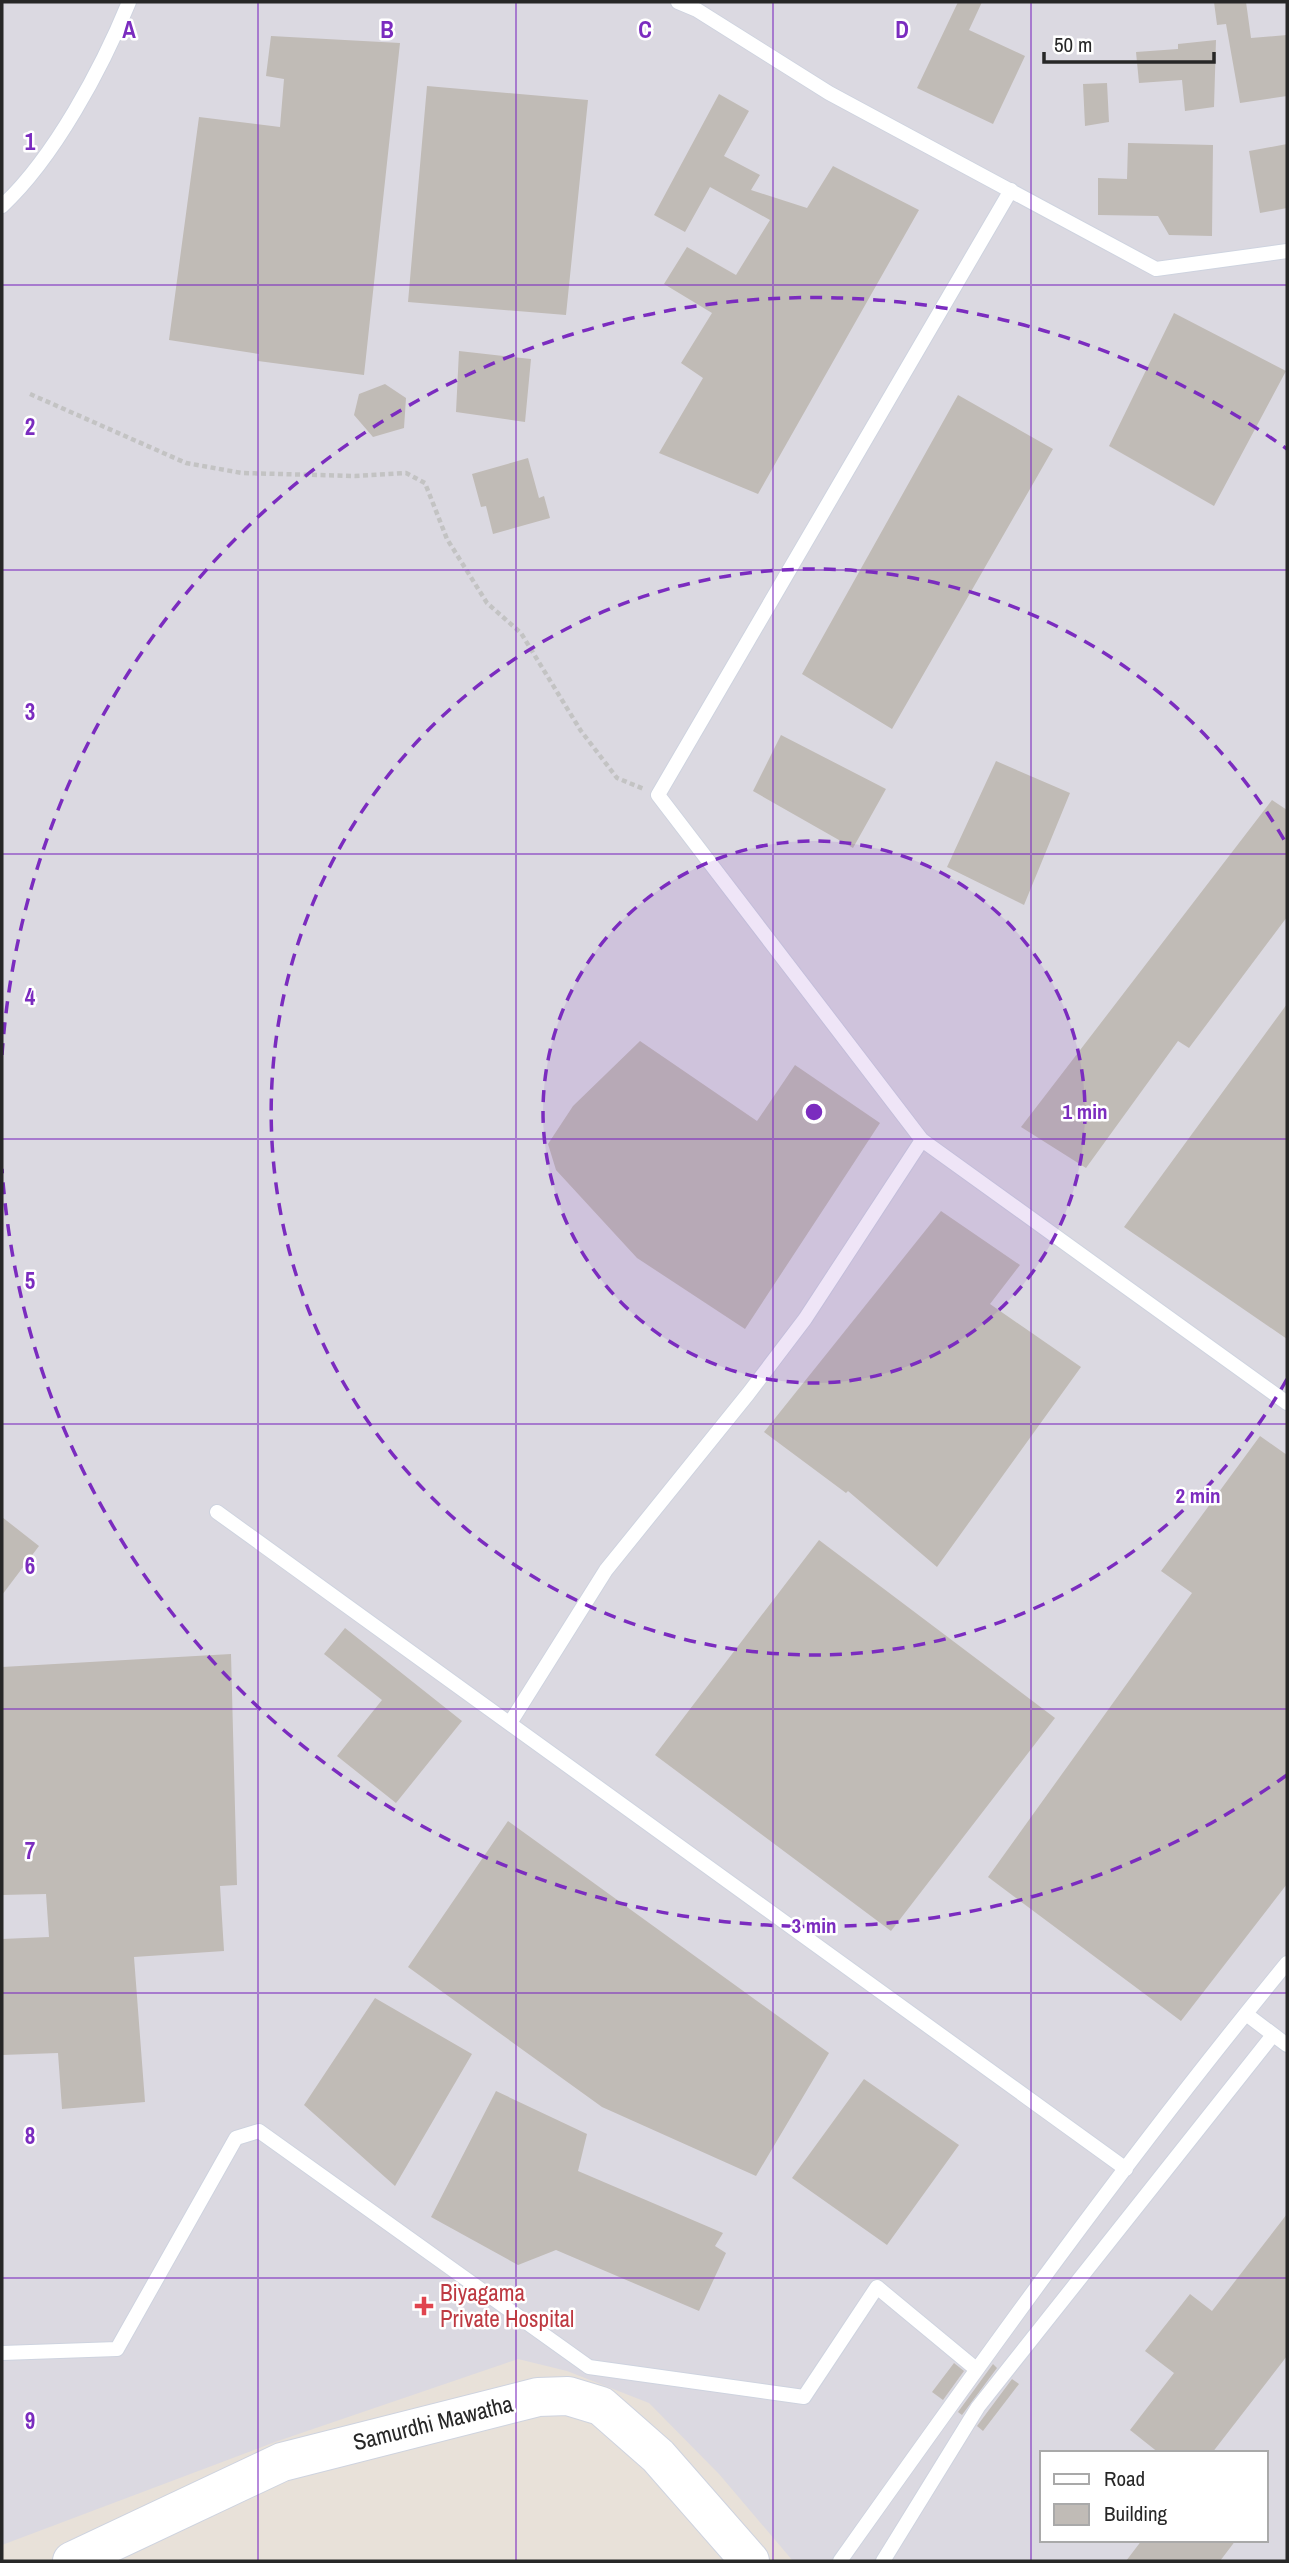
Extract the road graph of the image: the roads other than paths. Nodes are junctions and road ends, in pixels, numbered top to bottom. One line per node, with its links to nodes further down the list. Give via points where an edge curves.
1 (129, 2): 4 (lane, via 106,58 27,183)
2 (678, 2): 3 (lane, via 829,93)
3 (1012, 190): 5 (lane, via 1156,269); 6 (lane, via 657,795)
4 (2, 206)
5 (1287, 251)
6 (922, 1140): 7 (lane); 9 (lane, via 805,1319 606,1570)
7 (1287, 1403)
8 (217, 1512): 9 (lane)
9 (510, 1723): 14 (lane)
10 (1287, 1963): 11 (lane)
11 (1246, 2014): 12 (lane); 14 (lane)
12 (1273, 2035): 13 (lane); 20 (lane, via 978,2407)
13 (1287, 2045)
14 (1126, 2169): 16 (lane)
15 (2, 2353): 16 (lane, via 117,2349 236,2138 259,2130 589,2367 804,2397 877,2287)
16 (976, 2369): 19 (lane)
17 (72, 2561): 18 (main road, Samurdhi Mawatha, via 282,2462 538,2397 568,2396 601,2406 658,2456)
18 (750, 2561)
19 (840, 2561)
20 (883, 2561)

